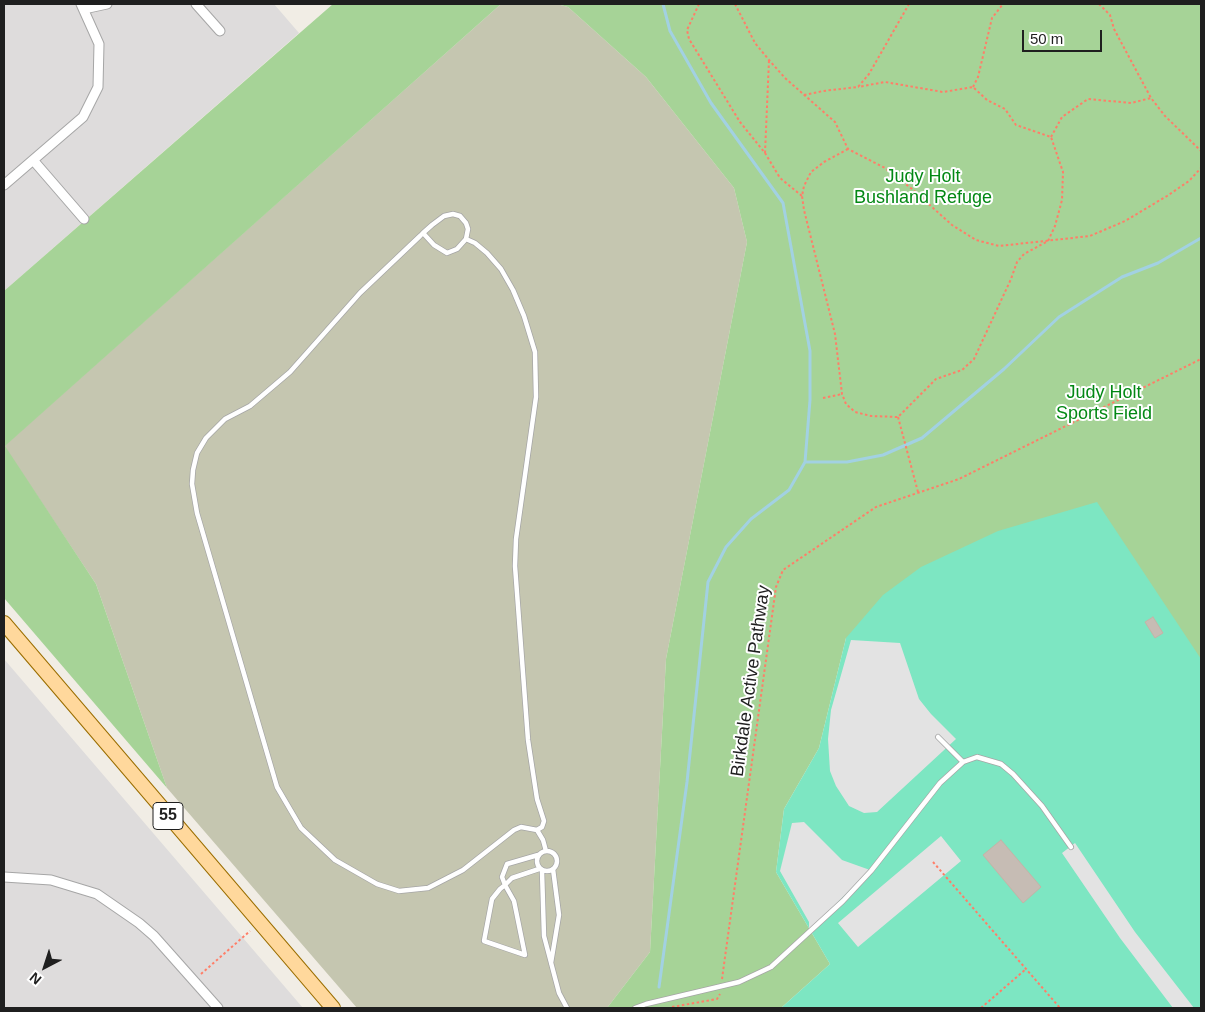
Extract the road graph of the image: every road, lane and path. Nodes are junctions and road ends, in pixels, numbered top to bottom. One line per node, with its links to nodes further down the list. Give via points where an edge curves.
1 (107, 4): 8 (street)
2 (196, 4): 9 (street)
3 (699, 4): 18 (path, via 686,30 689,39 740,122)
4 (736, 4): 10 (path, via 755,43)
5 (909, 4): 11 (path, via 869,74)
6 (1003, 4): 12 (path, via 992,18)
7 (1099, 4): 14 (path, via 1110,15 1114,29)
8 (83, 6): 19 (street, via 99,44 98,87 83,117)
9 (220, 31)
10 (769, 60): 13 (path); 18 (path)
11 (858, 87): 12 (path, via 885,82 943,92); 13 (path, via 823,90)
12 (973, 87): 15 (path, via 987,100 1005,109 1016,125)
13 (804, 96): 16 (path, via 835,122)
14 (1151, 98): 15 (path, via 1131,103 1088,99 1062,117); 17 (path)
15 (1051, 137): 26 (path, via 1063,172 1062,200)
16 (848, 149): 22 (path, via 811,172); 26 (path, via 885,168 952,225 976,240 999,246)
17 (1201, 151)
18 (765, 153): 22 (path, via 780,178)
19 (33, 160): 21 (street); 23 (street)
20 (1201, 168): 26 (path, via 1189,181 1125,220 1090,236)
21 (4, 185)
22 (802, 196): 28 (path, via 835,334)
23 (84, 219)
24 (423, 233): 25 (lane, via 447,253 457,249); 25 (lane, via 444,216 453,214 466,223); 35 (lane, via 360,293 268,393 225,420 206,438 197,453 193,470 197,513 277,787 301,828 321,848 376,884 399,891 428,888 463,870 514,830 521,827)
25 (466, 239): 35 (lane, via 487,253 505,276 524,316 535,352 536,397 515,566 528,740 537,799 544,821)
26 (1048, 241): 30 (path, via 1024,254 1017,262 974,359 962,370 936,379)
27 (1201, 359): 31 (path, Birkdale Active Pathway, via 959,479)
28 (842, 394): 29 (path); 30 (path, via 846,404 855,412)
29 (823, 398)
30 (898, 417): 31 (path)
31 (918, 492): 48 (path, Birkdale Active Pathway, via 869,511 791,563 778,579)
32 (4, 623): 44 (main road, 55)
33 (938, 737): 34 (lane)
34 (963, 762): 36 (lane, via 977,757 1001,764 1042,806); 48 (lane, via 940,783 864,878 782,958 754,976)
35 (536, 830): 37 (lane)
36 (1071, 847)
37 (546, 851): 38 (lane); 40 (lane, via 556,856)
38 (538, 856): 41 (lane, via 536,861); 43 (lane, via 507,864 502,876)
39 (933, 862): 46 (path)
40 (553, 869): 41 (lane); 45 (lane, via 559,915)
41 (541, 870): 43 (lane, via 520,874); 45 (lane, via 544,936)
42 (4, 877): 47 (street, via 51,880 97,894 139,922)
43 (505, 885): 43 (lane, via 492,899 484,941 526,955 514,901)
44 (259, 922): 47 (path); 51 (main road, 55)
45 (550, 964): 52 (lane, via 559,993)
46 (1026, 969): 54 (path); 55 (path)
47 (194, 980): 50 (street)
48 (720, 986): 49 (path, via 717,999); 53 (lane)
49 (666, 1007)
50 (218, 1008)
51 (332, 1008)
52 (568, 1008)
53 (635, 1008)
54 (981, 1008)
55 (1060, 1008)

